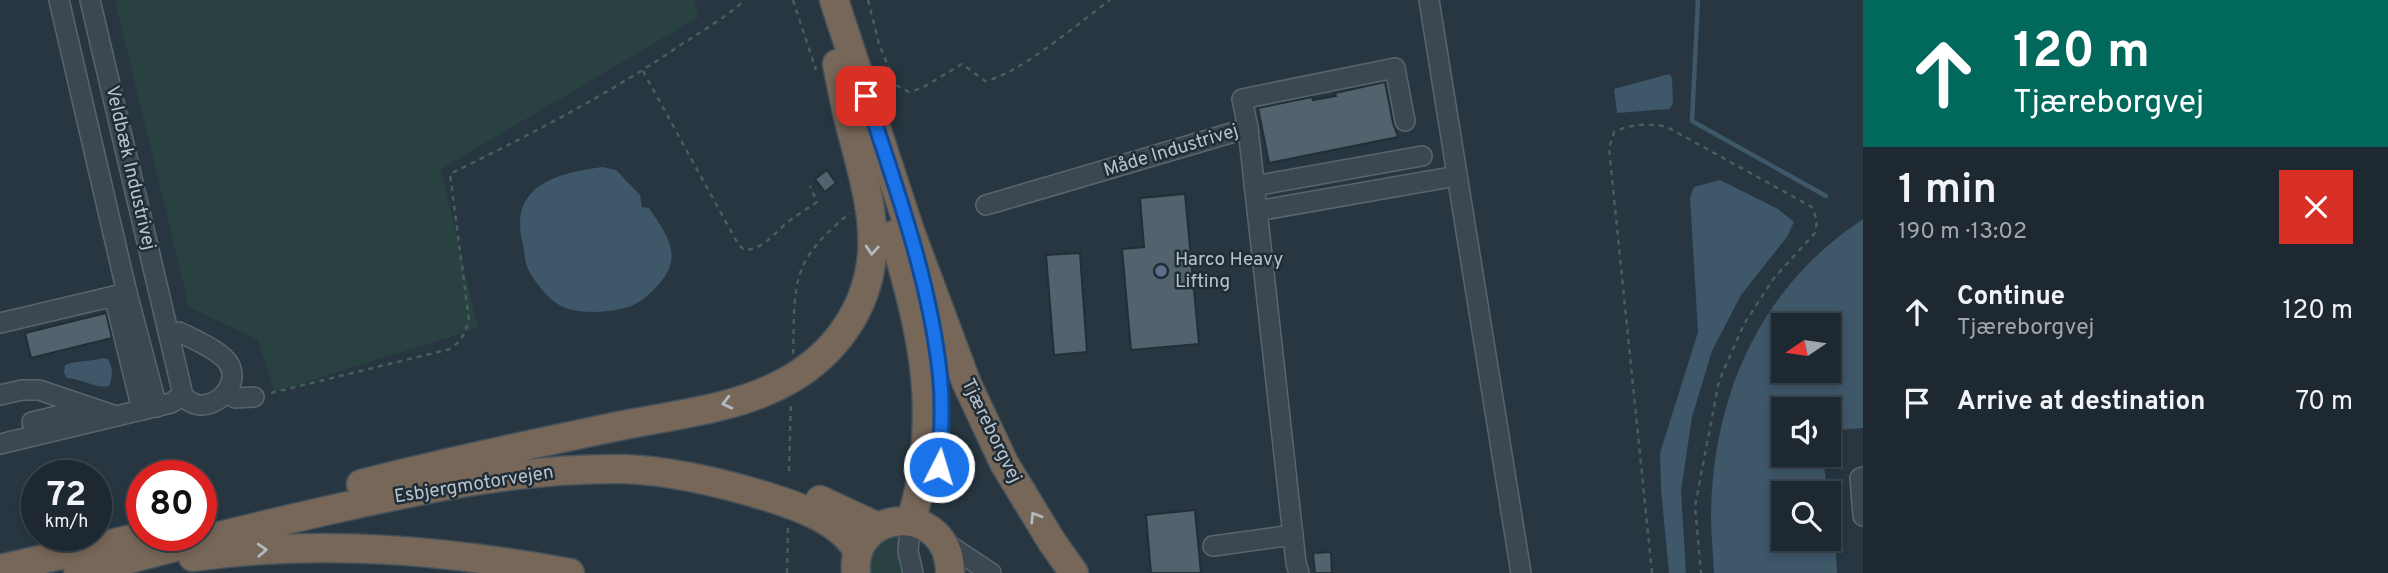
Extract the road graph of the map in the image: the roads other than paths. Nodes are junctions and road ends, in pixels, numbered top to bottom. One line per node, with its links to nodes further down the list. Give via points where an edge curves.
1 (45, 0): 7 (street)
2 (59, 0): 7 (street)
3 (90, 0): 19 (street, Veldbæk Industrivej)
4 (816, 0): 8 (highway)
5 (834, 0): 16 (highway, Tjæreborgvej)
6 (1429, 0): 12 (street)
7 (73, 60): 17 (street)
8 (828, 71): 30 (highway, one-way to 30, via 848,116 873,233 861,302 831,349 786,382 742,399); 34 (highway, via 902,265 918,323 928,410 919,493)
9 (1405, 121): 10 (street, via 1395,68 1242,99)
10 (1248, 128): 13 (street, Måde Industrivej); 14 (street, Måde Industrivej)
11 (1422, 156): 13 (street)
12 (1457, 176): 15 (street); 48 (street)
13 (1254, 186): 15 (street, Måde Industrivej)
14 (986, 205)
15 (1257, 211): 35 (street, Måde Industrivej)
16 (910, 231): 34 (highway, via 940,378 939,467); 46 (highway, Tjæreborgvej, one-way to 16, via 1027,503 985,424)
17 (121, 294): 18 (street); 25 (street)
18 (0, 323)
19 (170, 335): 20 (street, via 179,332 223,357 232,374); 22 (street, Veldbæk Industrivej)
20 (228, 392): 22 (street, via 202,405); 23 (street, via 235,398)
21 (0, 395): 24 (street, via 39,390)
22 (183, 395): 25 (street, via 171,404)
23 (254, 397)
24 (92, 408): 26 (street); 27 (street)
25 (149, 408): 26 (street)
26 (117, 416): 28 (street)
27 (0, 430)
28 (0, 443)
29 (1863, 477): 31 (street)
30 (361, 484): 32 (highway, Esbjergmotorvejen); 33 (highway, Esbjergmotorvejen, via 523,458 635,454 726,466)
31 (1863, 516)
32 (217, 519)
33 (878, 527): 34 (highway, via 899,520); 38 (highway, via 862,543)
34 (927, 529): 43 (street, via 908,551); 44 (highway, via 950,561); 45 (street)
35 (1293, 535): 37 (street); 47 (street, Måde Industrivej)
36 (126, 540): 39 (highway)
37 (1213, 546)
38 (857, 563): 40 (highway, Esbjergmotorvejen, via 851,539 780,501 708,479 626,469 549,472 369,501)
39 (0, 569)
40 (78, 573)
41 (97, 573): 42 (highway, one-way to 42, via 197,556 336,547 451,555)
42 (570, 573)
43 (913, 573)
44 (950, 573)
45 (991, 573)
46 (1074, 573)
47 (1299, 573)
48 (1521, 573)

